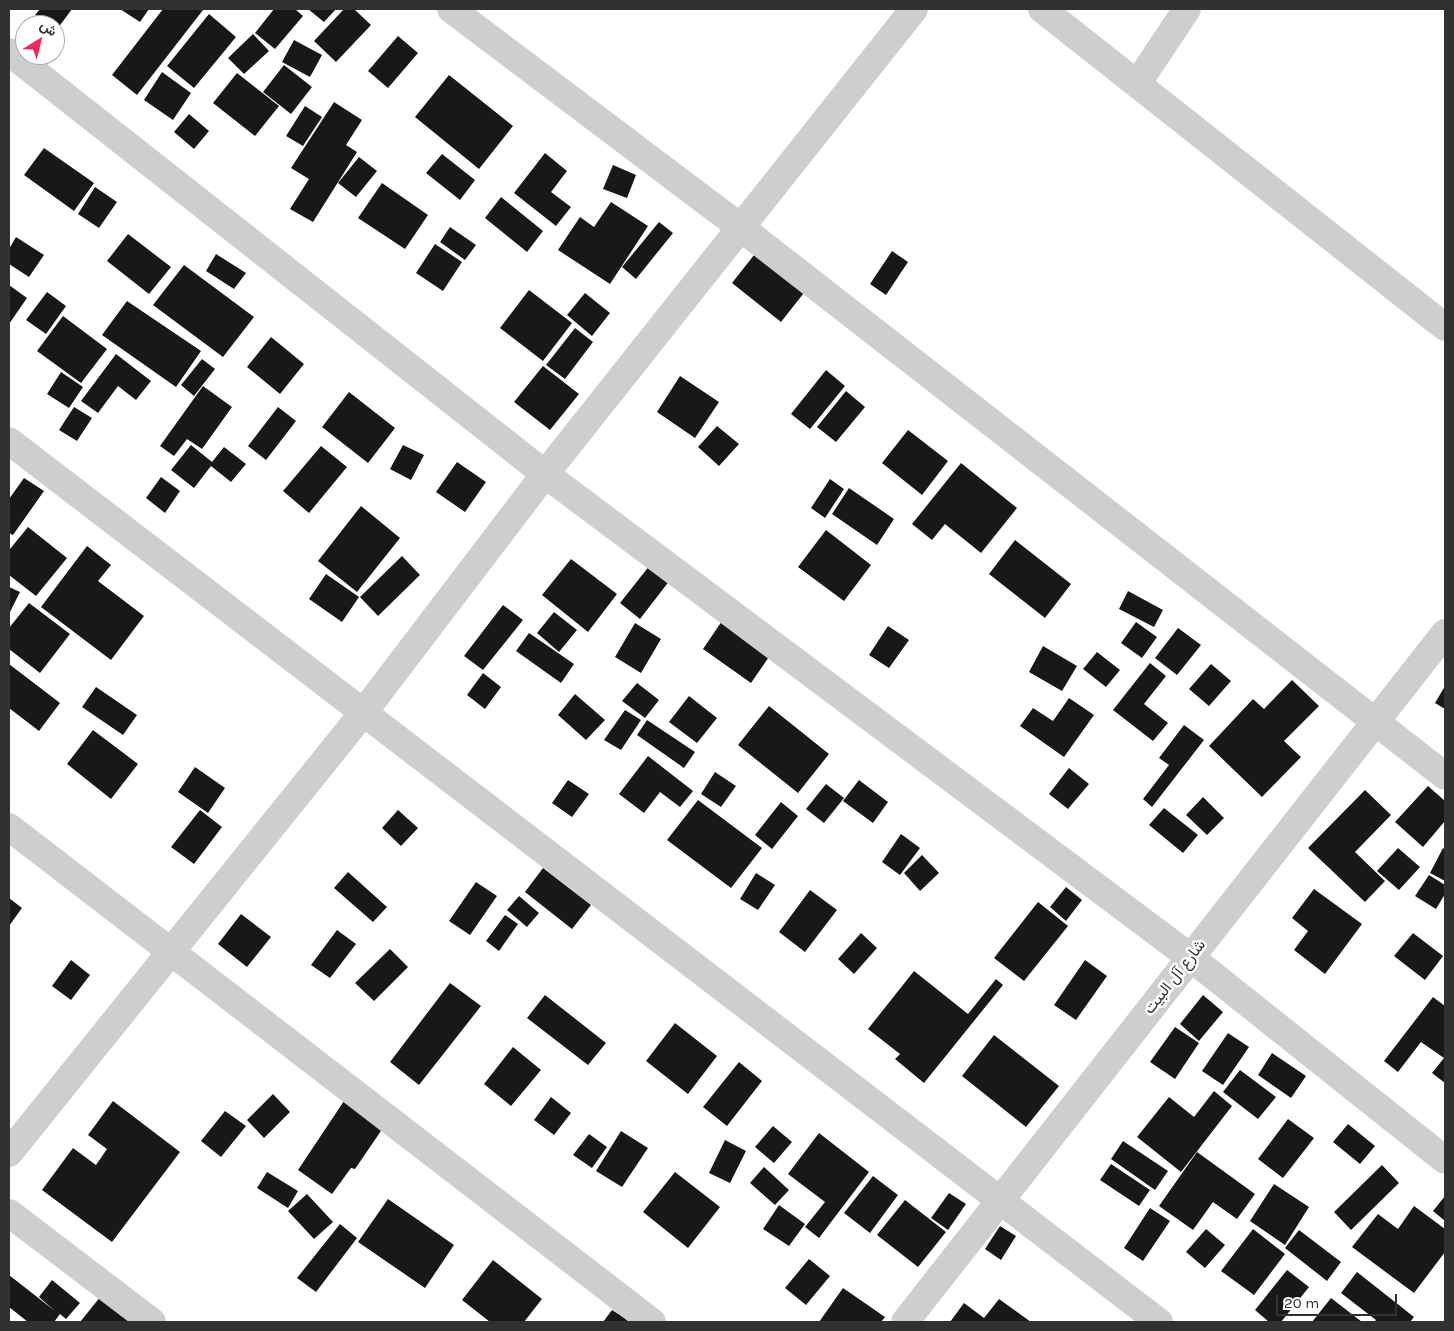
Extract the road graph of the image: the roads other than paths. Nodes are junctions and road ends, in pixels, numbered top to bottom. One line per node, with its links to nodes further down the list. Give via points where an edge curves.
1 (450, 9): 7 (street)
2 (914, 9): 7 (street)
3 (1042, 9): 6 (street)
4 (1188, 9): 6 (street)
5 (9, 52): 10 (street)
6 (1137, 84): 8 (street)
7 (740, 227): 10 (street); 13 (street)
8 (1445, 328)
9 (9, 441): 12 (street)
10 (545, 474): 12 (street); 17 (street)
11 (1445, 633): 13 (street, شارع آل البيت)
12 (363, 713): 16 (street); 20 (street)
13 (1376, 722): 14 (street); 17 (street, شارع آل البيت)
14 (1445, 776)
15 (9, 827): 16 (street)
16 (172, 952): 18 (street); 23 (street)
17 (1190, 957): 19 (street); 20 (street, شارع آل البيت)
18 (9, 1153)
19 (1445, 1160)
20 (1001, 1202): 24 (street, شارع آل البيت); 25 (street)
21 (9, 1213): 22 (street)
22 (152, 1322)
23 (652, 1322)
24 (906, 1322)
25 (1159, 1322)

